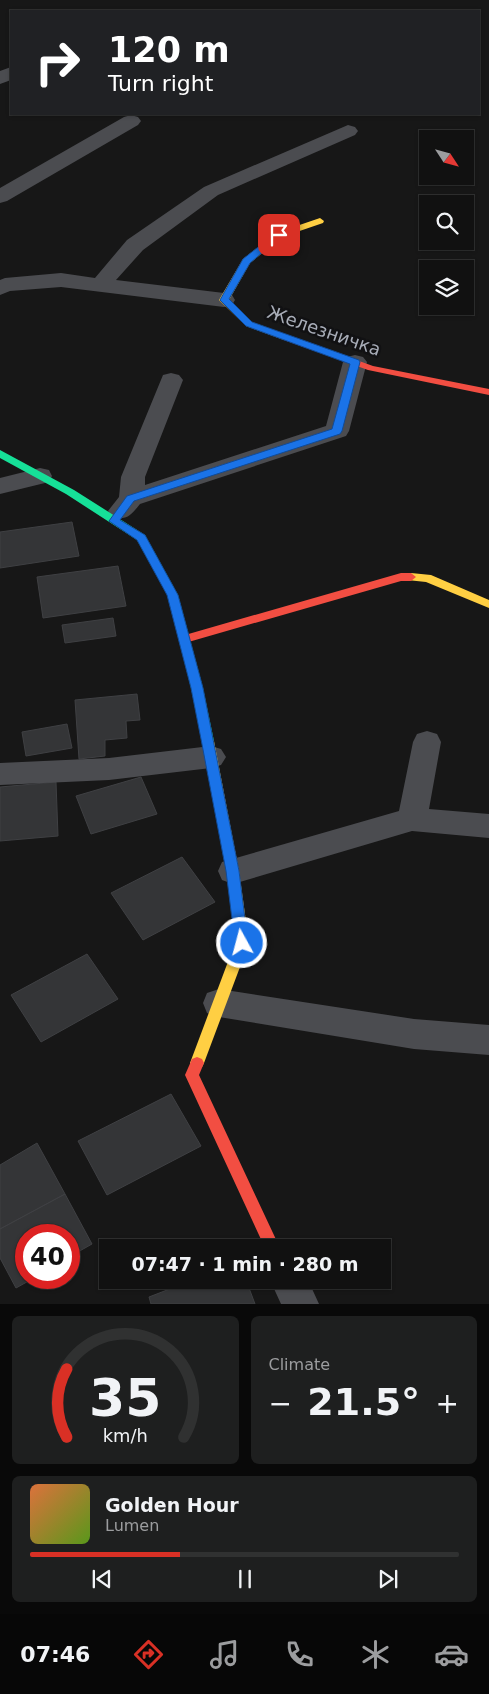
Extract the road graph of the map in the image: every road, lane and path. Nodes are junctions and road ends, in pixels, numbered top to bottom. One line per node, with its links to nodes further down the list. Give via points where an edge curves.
1 (131, 122): 3 (street)
2 (348, 131): 7 (street, via 211,190 135,245)
3 (0, 197)
4 (320, 221): 9 (street, via 279,235 246,261)
5 (0, 269): 6 (street)
6 (28, 283): 7 (street, via 61,280); 8 (street)
7 (100, 285): 9 (street)
8 (0, 288)
9 (224, 300): 10 (street, Железничка, via 249,324)
10 (355, 362): 12 (street, Железничка); 16 (street, via 337,431)
11 (170, 380): 16 (street, via 132,477)
12 (489, 392)
13 (0, 453): 14 (street)
14 (40, 476): 15 (street); 17 (street)
15 (0, 486)
16 (131, 498): 17 (street)
17 (114, 521): 19 (street, via 141,538 173,595)
18 (489, 604): 19 (street, via 427,578 400,577)
19 (185, 639): 21 (street)
20 (427, 742): 23 (street)
21 (211, 757): 22 (street, via 108,769); 25 (street)
22 (0, 774)
23 (412, 819): 24 (street); 25 (street)
24 (489, 826)
25 (233, 871): 26 (street, via 242,943)
26 (219, 1003): 27 (street, via 414,1034); 28 (street, via 192,1075)
27 (489, 1040)
28 (269, 1239)
29 (293, 1289): 30 (street)
30 (300, 1304)

